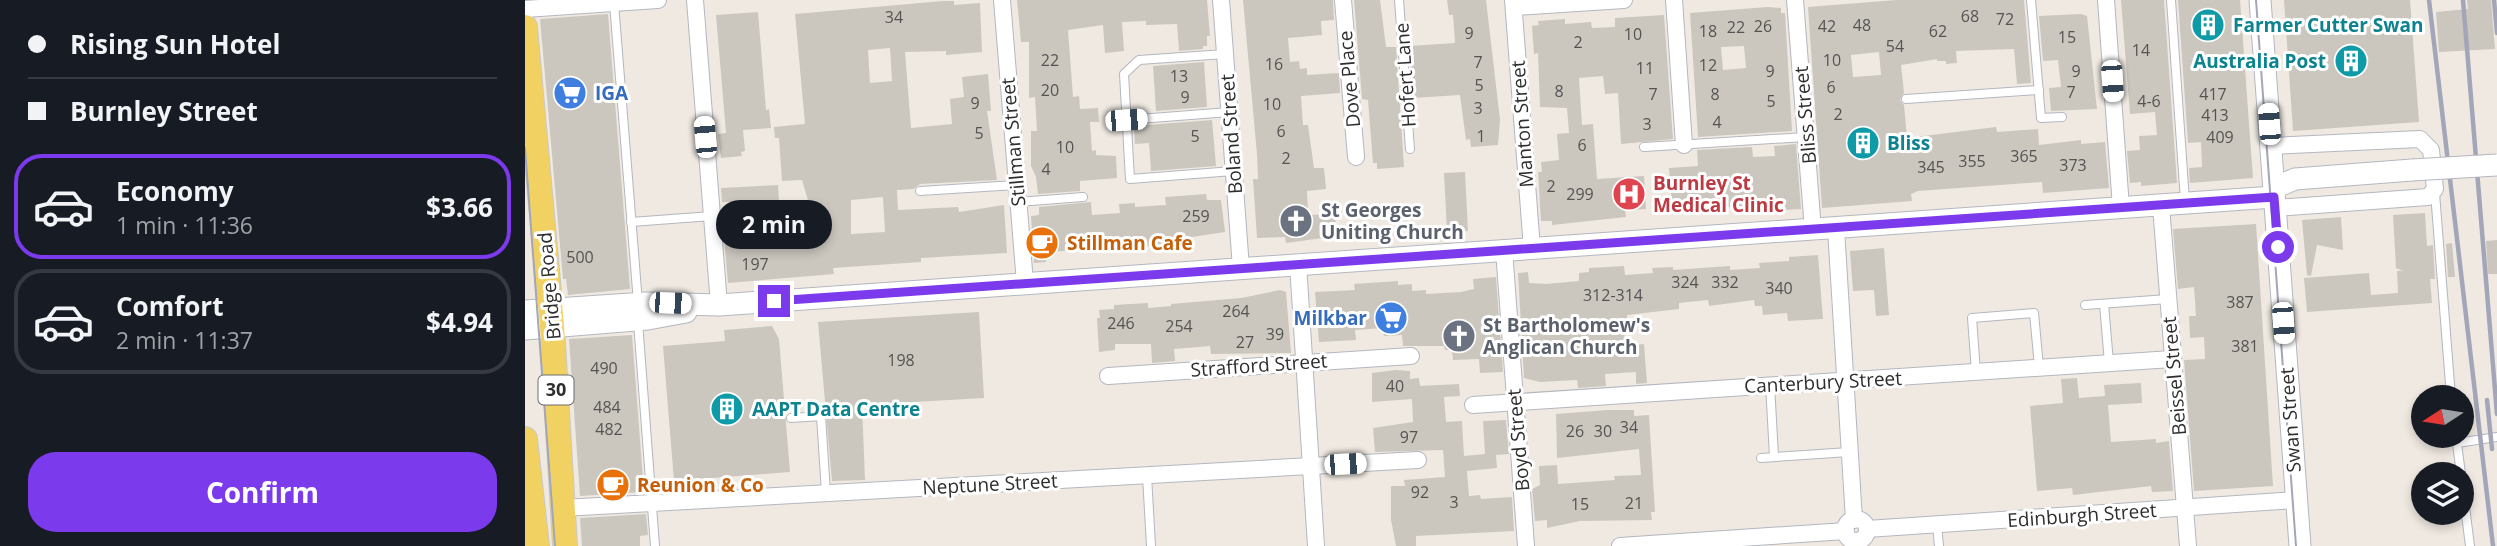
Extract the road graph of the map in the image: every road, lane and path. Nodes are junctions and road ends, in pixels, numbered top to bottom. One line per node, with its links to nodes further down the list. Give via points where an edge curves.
1 (658, 0): 14 (street)
2 (695, 0): 40 (street)
3 (1002, 0): 33 (street, Stillman Street)
4 (1221, 0): 18 (street, Boland Street)
5 (1343, 0): 29 (street, Dove Place)
6 (1399, 0): 28 (lane, Hofert Lane)
7 (1624, 0): 15 (street)
8 (1674, 0): 25 (street)
9 (1795, 0): 24 (street, Bliss Street)
10 (2031, 0): 19 (lane)
11 (2106, 0): 39 (street)
12 (2171, 0): 37 (lane)
13 (2260, 0): 26 (main road, Swan Street)
14 (614, 3): 16 (street); 41 (lane)
15 (1513, 4): 44 (street, Manton Street)
16 (525, 9)
17 (525, 27): 55 (main road, Bridge Road / 30)
18 (1225, 54): 21 (street, Boland Street); 23 (lane, via 1139,60 1123,74)
19 (2039, 90): 20 (lane); 22 (lane, via 2041,118)
20 (1906, 99)
21 (1230, 113): 23 (lane); 31 (street, Boland Street)
22 (2062, 117)
23 (1126, 120): 31 (lane, via 1130,179)
24 (1807, 137): 25 (lane); 43 (street, Bliss Street)
25 (1684, 145): 27 (lane)
26 (2271, 146): 34 (street, via 2420,139 2431,150); 36 (main road, Swan Street)
27 (1644, 147)
28 (1410, 149)
29 (1356, 157)
30 (2497, 165): 36 (main road, bridge, via 2295,179)
31 (1233, 171): 47 (street, Boland Street)
32 (920, 191): 33 (lane)
33 (1017, 193): 35 (lane); 48 (street, Stillman Street)
34 (2435, 193): 36 (street, via 2428,197); 66 (lane)
35 (1083, 197)
36 (2274, 198): 37 (main road); 80 (main road, Swan Street)
37 (2185, 204): 38 (main road)
38 (2161, 206): 39 (main road); 49 (street, Beissel Street)
39 (2121, 208): 42 (main road)
40 (712, 215): 41 (lane); 51 (street)
41 (631, 222): 54 (lane)
42 (1836, 229): 43 (main road); 64 (street)
43 (1813, 230): 44 (main road)
44 (1532, 249): 45 (main road)
45 (1504, 250): 46 (main road); 67 (street, Boyd Street)
46 (1298, 264): 47 (main road); 59 (street)
47 (1241, 268): 48 (main road)
48 (1025, 283): 51 (main road)
49 (2168, 299): 50 (lane); 58 (street, Beissel Street)
50 (2104, 304): 52 (lane); 60 (lane)
51 (719, 305): 54 (main road)
52 (2085, 305)
53 (525, 311): 55 (main road)
54 (638, 312): 55 (main road); 81 (lane)
55 (552, 318): 56 (main road); 82 (main road, Bridge Road / 30)
56 (525, 329)
57 (1411, 356): 59 (street, Strafford Street)
58 (2172, 359): 60 (street, Canterbury Street); 83 (street, Beissel Street)
59 (1305, 362): 63 (street, Strafford Street); 77 (street)
60 (2109, 363): 61 (street, Canterbury Street)
61 (2039, 367): 62 (street, Canterbury Street); 62 (lane, via 2034,313 1972,318)
62 (1976, 372): 64 (street, Canterbury Street)
63 (1108, 376)
64 (1845, 382): 65 (street, Canterbury Street); 73 (street)
65 (1770, 384): 67 (street, Canterbury Street); 74 (lane)
66 (2450, 385)
67 (1516, 401): 68 (street, Canterbury Street); 93 (street, Boyd Street)
68 (1473, 405)
69 (790, 418): 79 (lane, via 821,416)
70 (2497, 437): 71 (lane)
71 (2475, 438)
72 (525, 439): 84 (main road)
73 (1849, 452): 74 (lane); 87 (street)
74 (1774, 457): 75 (lane)
75 (1761, 458)
76 (1418, 460): 77 (street, Neptune Street)
77 (1311, 467): 78 (street, Neptune Street); 92 (street)
78 (1147, 475): 79 (street, Neptune Street); 91 (lane)
79 (826, 493): 81 (street, Neptune Street)
80 (2296, 500): 83 (street, Edinburgh Street); 97 (main road, Swan Street)
81 (652, 503): 82 (street, Neptune Street); 90 (lane)
82 (563, 508): 84 (main road); 89 (main road, Bridge Road / 30)
83 (2185, 508): 85 (street, Edinburgh Street); 96 (street, Beissel Street)
84 (533, 510): 88 (main road)
85 (1937, 525): 87 (street, Edinburgh Street); 95 (lane)
86 (2467, 525): 98 (lane)
87 (1856, 533): 94 (street, Edinburgh Street)
88 (537, 546)
89 (565, 546)
90 (655, 546)
91 (1151, 546)
92 (1316, 546)
93 (1526, 546)
94 (1620, 546)
95 (1939, 546)
96 (2188, 546)
97 (2300, 546)
98 (2470, 546)

